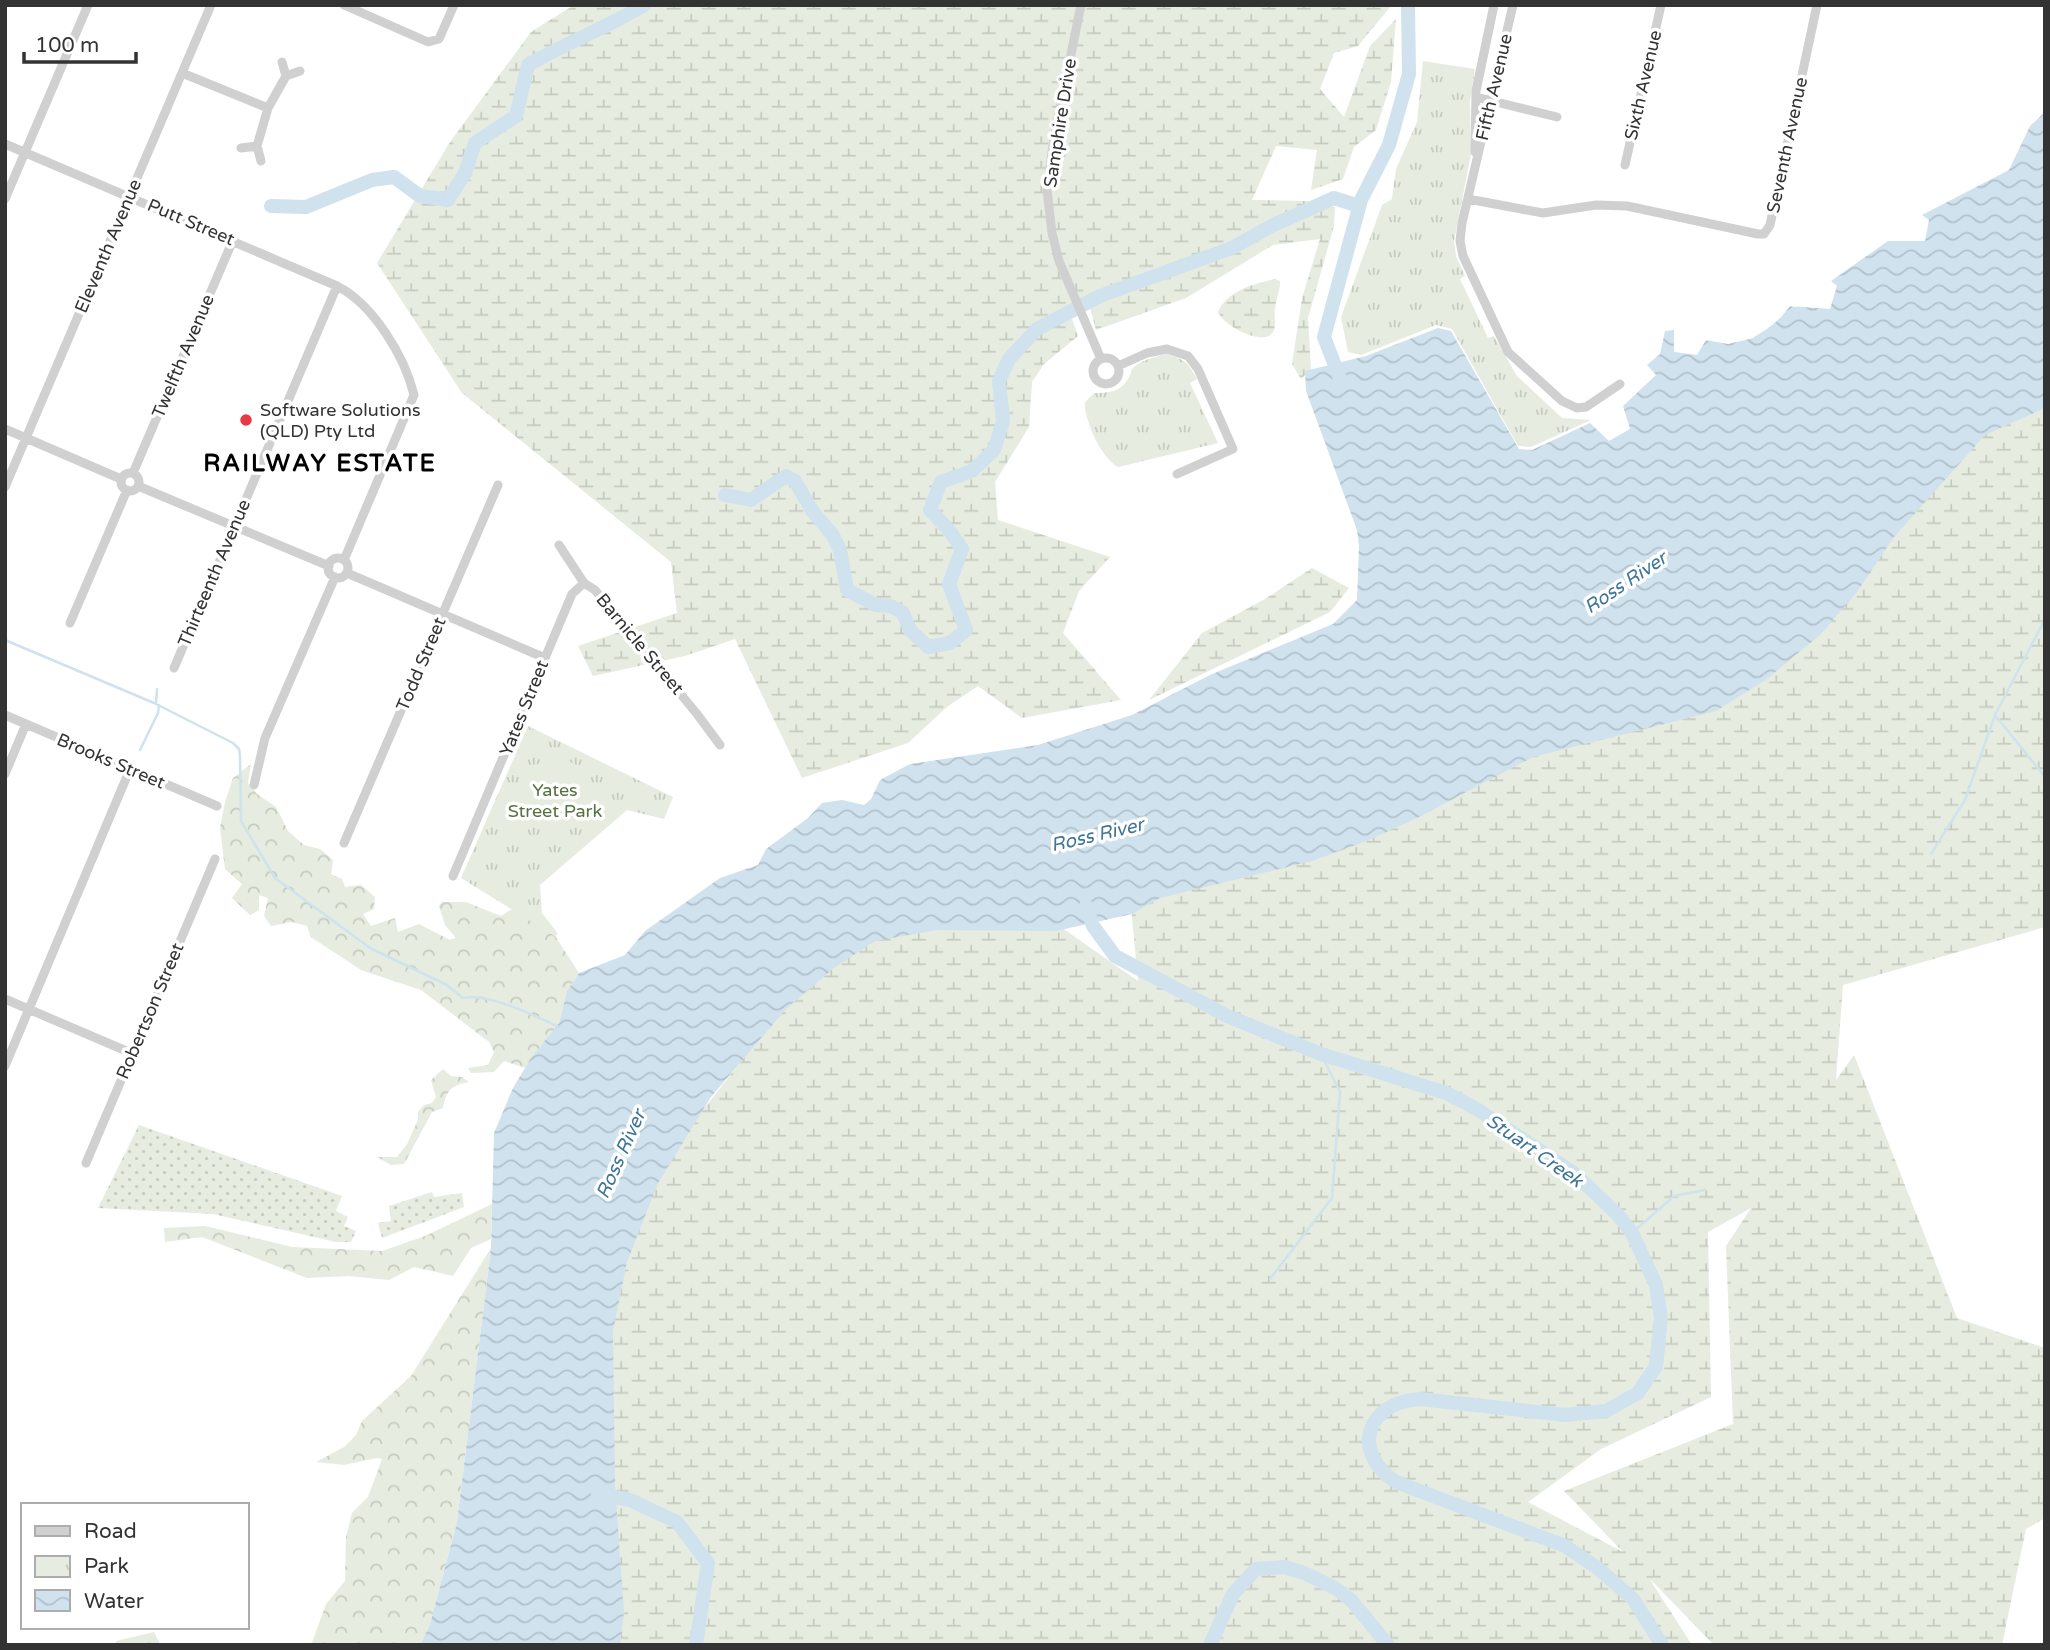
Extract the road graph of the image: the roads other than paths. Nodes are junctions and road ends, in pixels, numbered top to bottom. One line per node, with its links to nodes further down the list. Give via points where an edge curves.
1 (88, 5): 21 (street)
2 (211, 5): 12 (street, Eleventh Avenue)
3 (344, 5): 4 (street, via 428,42 439,38)
4 (454, 5)
5 (1081, 5): 30 (street, Samphire Drive, via 1047,190 1059,261)
6 (1494, 5): 14 (street, Fifth Avenue)
7 (1513, 5): 15 (street, Fifth Avenue)
8 (1661, 5): 23 (street, Sixth Avenue)
9 (1817, 5): 27 (street, Seventh Avenue, via 1770,226 1764,234 1627,206 1596,205 1543,214)
10 (282, 62): 13 (street)
11 (300, 71): 13 (street)
12 (182, 73): 16 (street); 25 (street, Eleventh Avenue)
13 (286, 76): 16 (street)
14 (1476, 97): 15 (street); 24 (street, Fifth Avenue)
15 (1492, 102): 17 (street); 24 (street, Fifth Avenue)
16 (268, 108): 19 (street)
17 (1557, 117)
18 (5, 145): 21 (street, Putt Street)
19 (257, 146): 20 (street); 22 (street)
20 (241, 148)
21 (25, 153): 25 (street, Putt Street); 26 (street)
22 (261, 161)
23 (1625, 164)
24 (1474, 168): 27 (street, Fifth Avenue)
25 (129, 196): 28 (street, Putt Street); 34 (street, Eleventh Avenue)
26 (5, 199)
27 (1468, 199): 32 (street, Fifth Avenue, via 1460,236 1463,256 1507,350 1571,406 1586,407)
28 (233, 240): 29 (street, Putt Street); 35 (street, Twelfth Avenue)
29 (337, 286): 42 (street, Thirteenth Avenue); 44 (street, via 358,300 381,328 403,363 414,395)
30 (1101, 359): 31 (street, via 1110,358); 31 (street, via 1094,364 1093,373 1100,383 1116,380)
31 (1118, 366): 36 (street, via 1167,349 1188,356 1198,369 1233,449)
32 (1620, 384)
33 (5, 429): 34 (street)
34 (26, 438): 37 (street); 40 (street, Eleventh Avenue)
35 (133, 473): 37 (street); 39 (street, via 139,478)
36 (1177, 474)
37 (121, 479): 41 (street)
38 (498, 485): 49 (street, Todd Street)
39 (138, 486): 41 (street); 42 (street)
40 (5, 487)
41 (127, 490): 50 (street)
42 (233, 526): 45 (street); 52 (street, Thirteenth Avenue)
43 (559, 545): 48 (street, Barnicle Street)
44 (344, 560): 45 (street, via 334,559); 46 (street)
45 (329, 566): 47 (street)
46 (347, 573): 47 (street); 49 (street)
47 (335, 577): 58 (street, via 265,738)
48 (584, 583): 51 (street, Yates Street, via 572,594); 55 (street, Barnicle Street, via 595,590)
49 (442, 614): 51 (street); 60 (street, Todd Street)
50 (70, 623)
51 (545, 658): 62 (street, Yates Street)
52 (174, 668)
53 (5, 715): 54 (street, Brooks Street)
54 (26, 724): 56 (street, Brooks Street); 57 (street)
55 (720, 745)
56 (130, 769): 59 (street, Brooks Street); 64 (street)
57 (5, 774)
58 (254, 785)
59 (217, 806)
60 (344, 843)
61 (215, 859): 65 (street, Robertson Street)
62 (453, 876)
63 (5, 999): 64 (street)
64 (30, 1009): 65 (street); 66 (street)
65 (131, 1053): 67 (street, Robertson Street)
66 (5, 1066)
67 (86, 1163)

